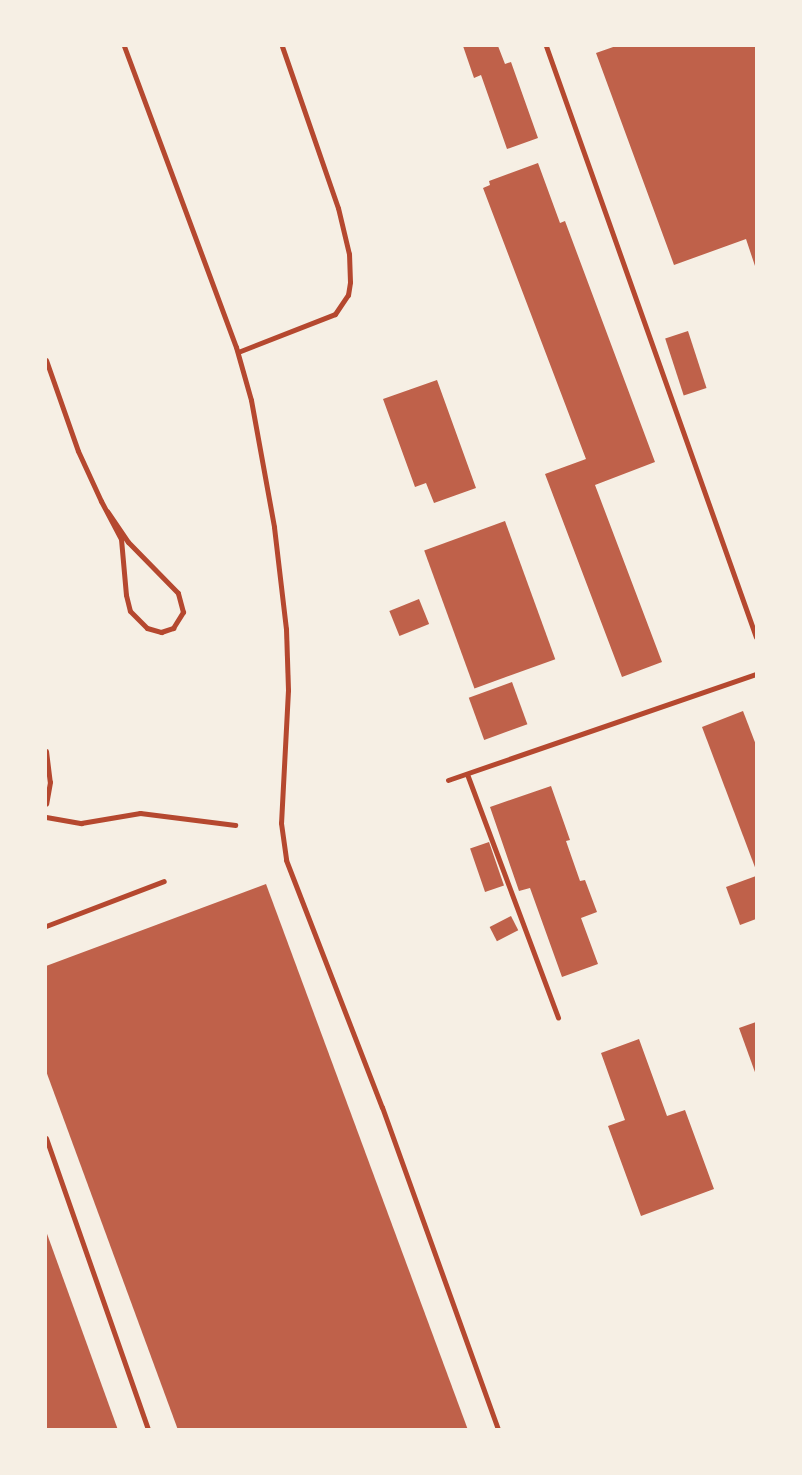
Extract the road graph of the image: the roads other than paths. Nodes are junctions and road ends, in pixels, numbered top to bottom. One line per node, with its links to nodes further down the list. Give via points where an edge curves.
1 (124, 46): 4 (lane)
2 (282, 46): 4 (lane, via 338,208 351,282 335,314)
3 (546, 46): 7 (lane)
4 (238, 352): 20 (lane, via 251,400 285,609 284,851)
5 (46, 360): 6 (lane, via 78,451)
6 (107, 510): 6 (lane, via 123,546 130,611 147,628 161,632 173,628 183,612 178,593 128,542)
7 (757, 637)
8 (757, 674): 10 (lane)
9 (46, 751): 12 (lane, via 50,782)
10 (467, 774): 11 (lane); 17 (lane)
11 (448, 780)
12 (46, 804)
13 (46, 817): 14 (lane, via 81,822 140,813)
14 (235, 825)
15 (164, 881): 16 (lane)
16 (46, 926)
17 (558, 1018)
18 (46, 1138): 19 (lane)
19 (148, 1430)
20 (498, 1430)

